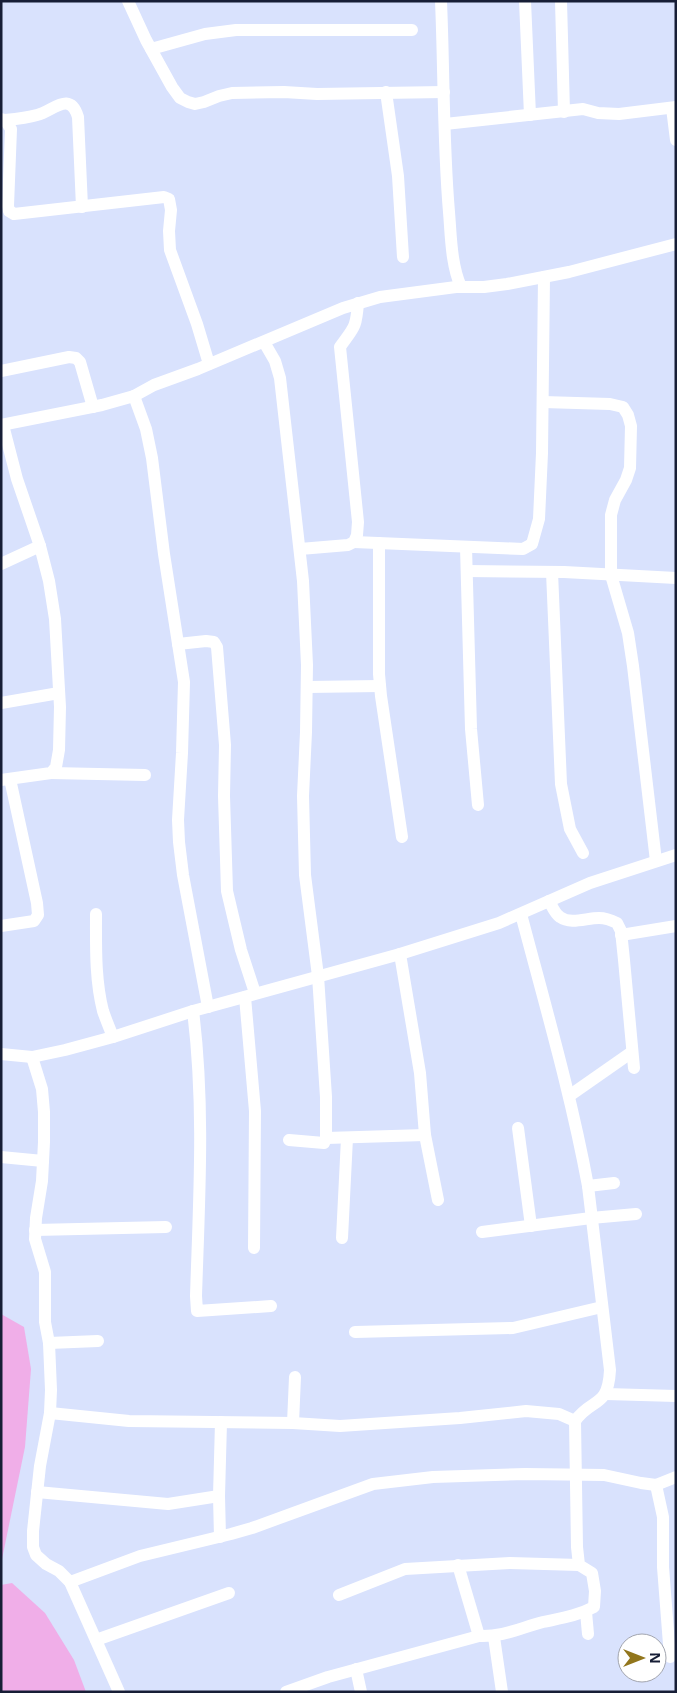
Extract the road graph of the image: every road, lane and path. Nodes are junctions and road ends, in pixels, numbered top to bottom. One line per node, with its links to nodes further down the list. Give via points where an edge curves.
1 (128, 1): 6 (street)
2 (441, 1): 8 (street)
3 (525, 1): 11 (street)
4 (561, 1): 10 (street)
5 (412, 30): 6 (street, via 236,30 205,34)
6 (151, 49): 7 (street, via 180,98 195,104 232,93)
7 (386, 92): 8 (street); 18 (street, via 398,176)
8 (444, 92): 13 (street)
9 (674, 107): 10 (street, via 619,114 583,109); 14 (street)
10 (564, 112): 11 (street)
11 (530, 115): 13 (street)
12 (3, 120): 15 (street, via 11,129); 16 (street, via 37,115 66,103 76,110)
13 (445, 124): 20 (street, via 452,249)
14 (676, 140)
15 (5, 198): 16 (street, via 9,211 14,214)
16 (82, 207): 23 (street, via 169,199 170,250)
17 (676, 244): 19 (street)
18 (403, 257)
19 (544, 277): 20 (street, via 484,287); 26 (street)
20 (461, 287): 21 (street, via 380,297)
21 (358, 303): 22 (street); 29 (street, via 356,323 340,347 358,522)
22 (264, 342): 23 (street); 33 (street, via 280,378)
23 (209, 364): 25 (street)
24 (1, 371): 27 (street, via 69,356 76,358)
25 (134, 396): 27 (street); 39 (street, via 152,458)
26 (543, 402): 32 (street, via 538,519 532,544 523,549); 37 (street, via 610,404 624,407 628,415 631,426 630,468 611,515)
27 (93, 407): 28 (street)
28 (2, 425): 31 (street)
29 (354, 542): 30 (street); 33 (street)
30 (380, 543): 32 (street); 41 (street)
31 (40, 546): 34 (street); 42 (street, via 56,620)
32 (466, 547): 35 (street)
33 (300, 550): 40 (street)
34 (1, 564)
35 (466, 570): 36 (street); 47 (street, via 471,729)
36 (552, 572): 37 (street); 49 (street, via 561,784 570,829)
37 (611, 575): 38 (street); 51 (street, via 632,658)
38 (676, 578)
39 (178, 644): 60 (street, via 206,641 214,642 217,647 225,745 228,891); 61 (street, via 184,682 179,842 184,885)
40 (307, 686): 41 (street); 59 (street, via 303,796 305,875)
41 (380, 686): 48 (street)
42 (59, 693): 43 (street); 44 (street, via 58,750)
43 (1, 703)
44 (52, 773): 45 (street); 46 (street)
45 (145, 775)
46 (6, 780): 55 (street, via 38,915 26,924)
47 (478, 805)
48 (402, 836)
49 (583, 853)
50 (676, 855): 51 (street)
51 (656, 861): 52 (street, via 590,883)
52 (549, 901): 54 (street); 57 (street, via 561,918 570,921 608,918 617,923)
53 (96, 914): 63 (street, via 97,974 103,1012)
54 (521, 914): 58 (street); 68 (street)
55 (1, 926)
56 (676, 926): 57 (street)
57 (621, 935): 64 (street)
58 (400, 954): 59 (street); 70 (street, via 420,1073)
59 (318, 976): 60 (street); 71 (street)
60 (250, 995): 61 (street); 86 (street, via 255,1111)
61 (208, 1007): 62 (street)
62 (193, 1011): 63 (street); 87 (street, via 201,1114 197,1311)
63 (112, 1037): 66 (street)
64 (632, 1052): 67 (street); 68 (street)
65 (1, 1054): 66 (street)
66 (32, 1057): 75 (street, via 42,1097)
67 (634, 1068)
68 (569, 1096): 77 (street)
69 (518, 1128): 81 (street)
70 (426, 1134): 72 (street); 78 (street)
71 (326, 1138): 72 (street); 73 (street, via 324,1143)
72 (347, 1138): 85 (street)
73 (289, 1140)
74 (1, 1157): 75 (street)
75 (43, 1161): 83 (street)
76 (614, 1183): 77 (street)
77 (588, 1186): 80 (street)
78 (438, 1200)
79 (636, 1214): 80 (street)
80 (591, 1218): 81 (street); 88 (street)
81 (531, 1226): 84 (street)
82 (166, 1227): 83 (street)
83 (35, 1230): 91 (street, via 45,1272 45,1322)
84 (482, 1232)
85 (342, 1238)
86 (254, 1248)
87 (271, 1306)
88 (602, 1307): 89 (street, via 513,1328); 93 (street, via 610,1370)
89 (355, 1332)
90 (98, 1341): 91 (street)
91 (49, 1343): 95 (street)
92 (295, 1377): 98 (street)
93 (606, 1394): 94 (street); 96 (street)
94 (676, 1396)
95 (50, 1413): 97 (street, via 129,1420); 102 (street)
96 (575, 1421): 98 (street, via 559,1414 526,1411 340,1426); 99 (street)
97 (221, 1422): 98 (street); 103 (street)
98 (293, 1423)
99 (575, 1475): 101 (street, via 604,1475 641,1484); 104 (street, via 433,1477 373,1484 275,1520); 106 (street)
100 (676, 1477): 101 (street)
101 (656, 1484): 107 (street)
102 (37, 1492): 103 (street, via 168,1504); 108 (street, via 33,1548 36,1555)
103 (219, 1496): 104 (street)
104 (220, 1536): 108 (street, via 140,1556)
105 (458, 1565): 106 (street); 110 (street, via 405,1568); 113 (street)
106 (579, 1565): 111 (street, via 592,1573 595,1591 594,1607)
107 (670, 1566): 116 (street)
108 (70, 1582): 115 (street)
109 (229, 1593): 115 (street)
110 (339, 1595)
111 (586, 1612): 112 (street); 114 (street)
112 (588, 1634)
113 (479, 1636): 114 (street); 117 (street)
114 (494, 1637): 121 (street)
115 (96, 1640): 118 (street)
116 (670, 1657)
117 (356, 1669): 119 (street); 120 (street)
118 (120, 1692)
119 (286, 1692)
120 (361, 1692)
121 (502, 1692)

